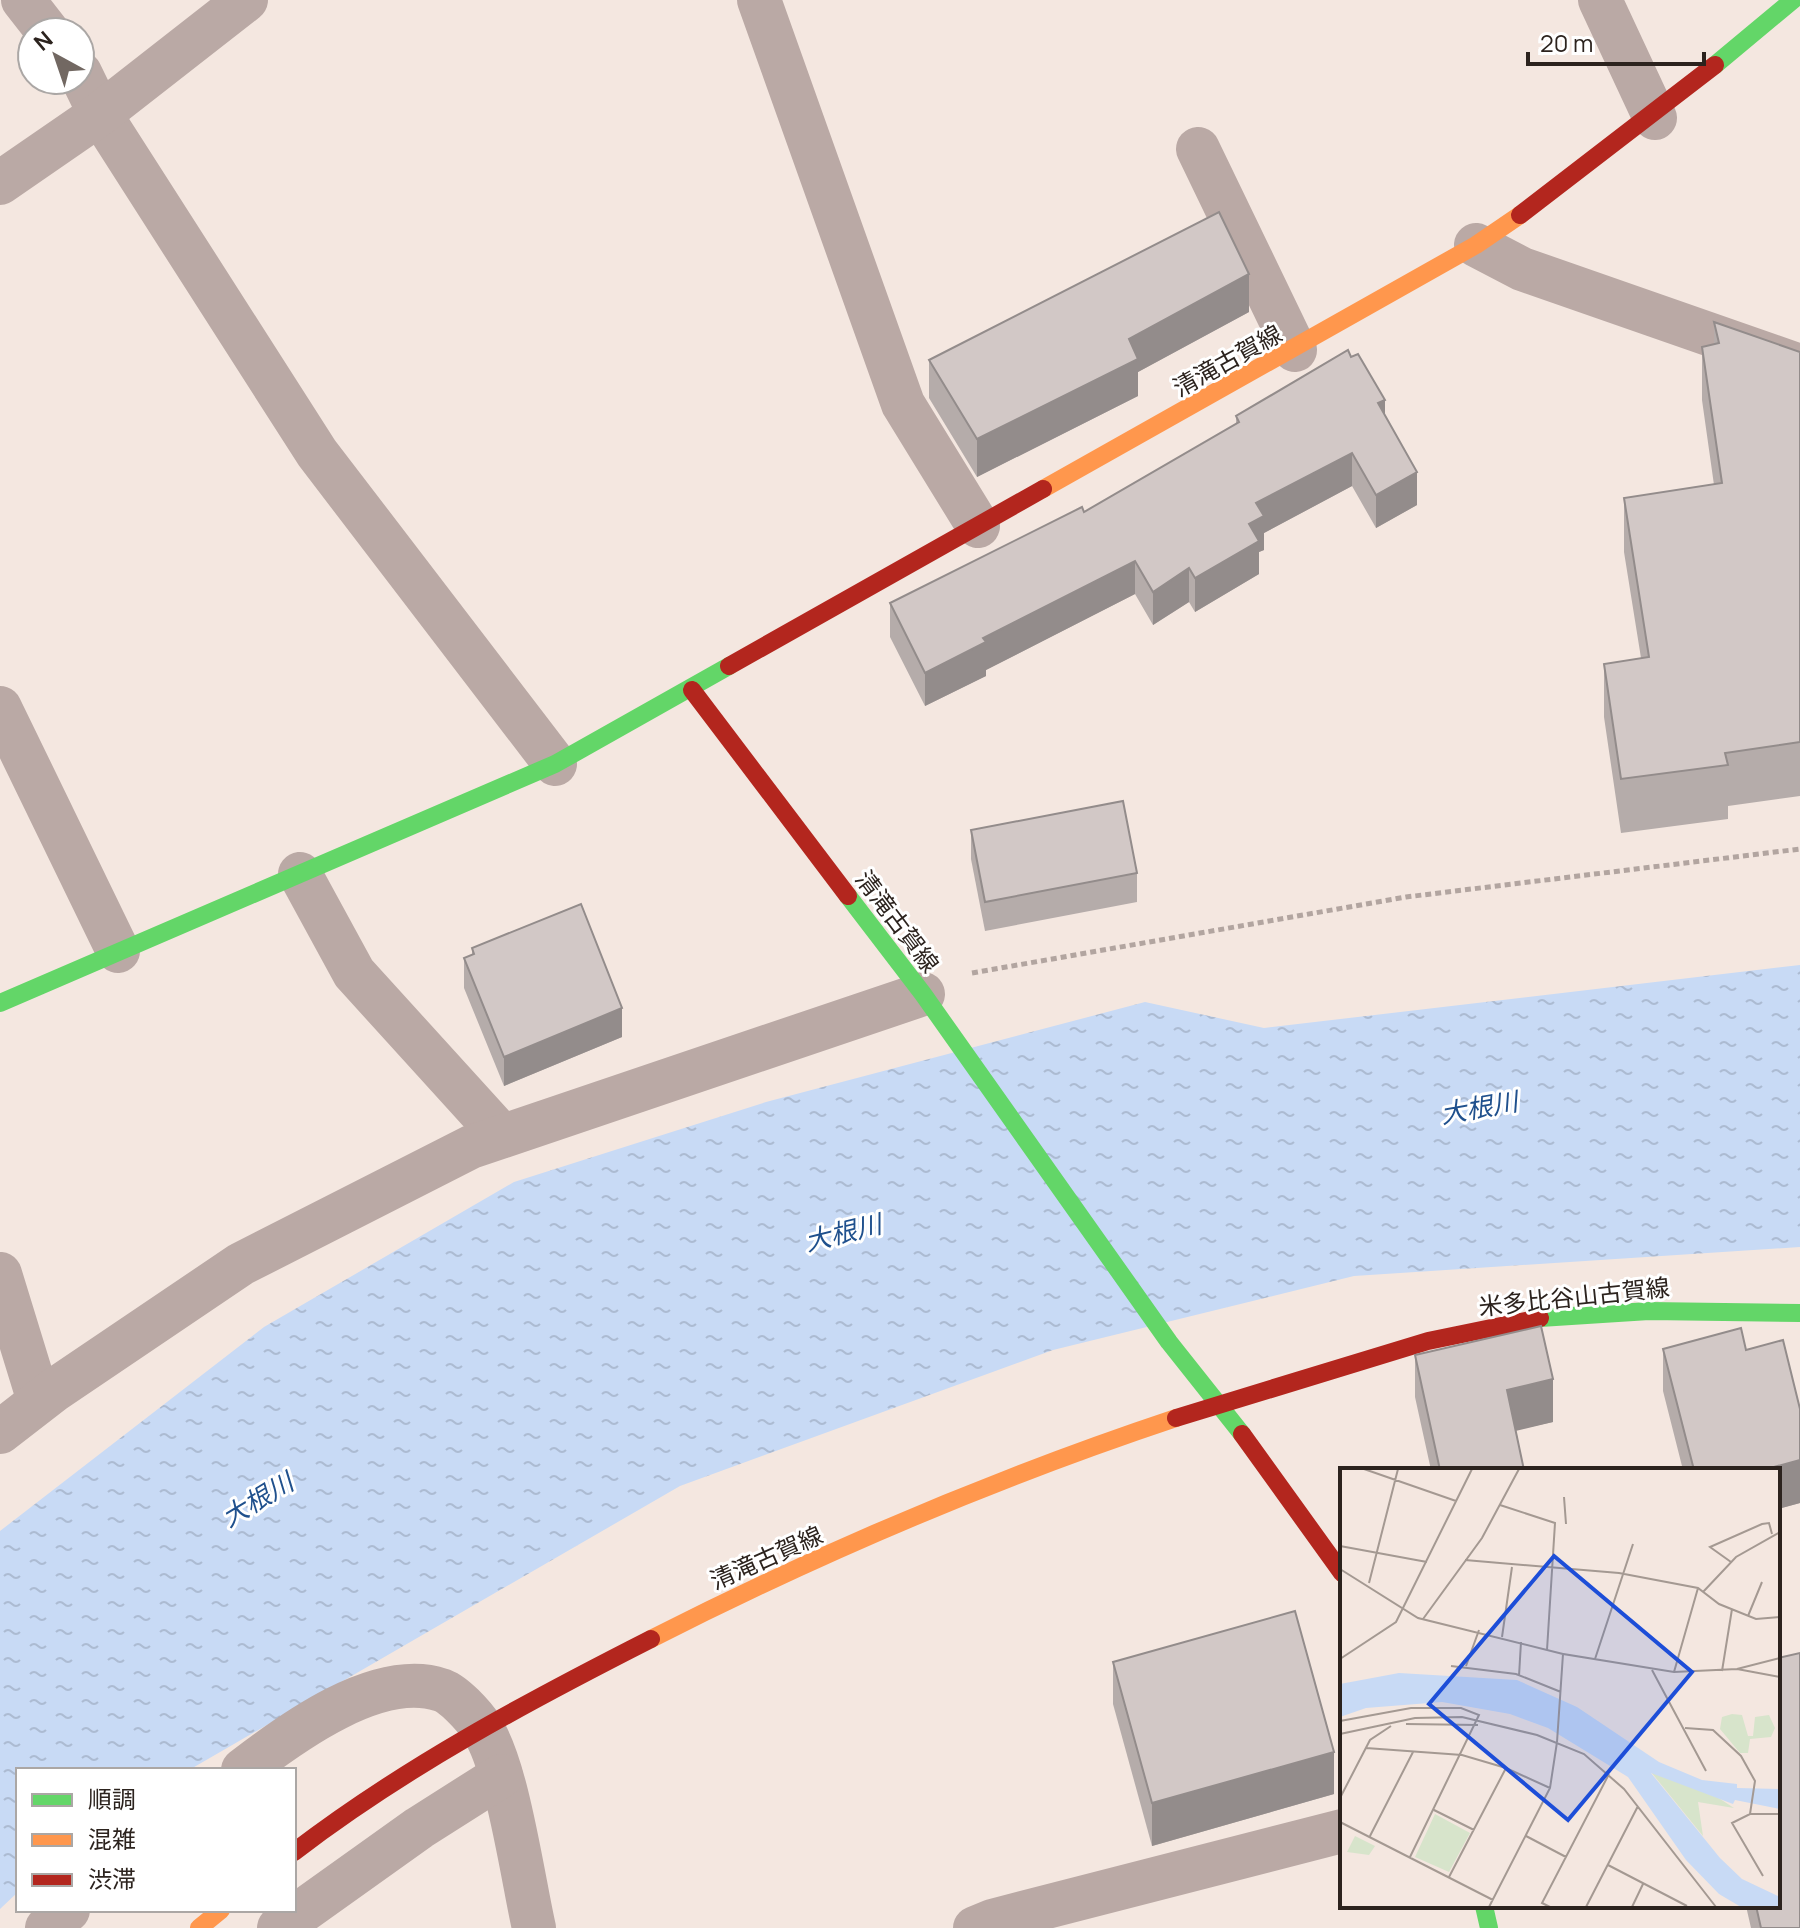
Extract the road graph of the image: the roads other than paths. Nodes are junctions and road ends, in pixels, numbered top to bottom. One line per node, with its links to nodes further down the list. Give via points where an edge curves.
1 (23, 0): 6 (street)
2 (246, 0): 8 (street)
3 (759, 0): 15 (street, via 903,404)
4 (1600, 0): 9 (street)
5 (1793, 0): 9 (main road, 清滝古賀線)
6 (36, 16)
7 (91, 96): 8 (street)
8 (100, 114): 11 (street); 18 (street, via 317,453)
9 (1655, 118): 12 (main road, 清滝古賀線, via 1569,184)
10 (1198, 149): 13 (street)
11 (0, 183)
12 (1476, 245): 13 (main road, 清滝古賀線); 14 (street, via 1522,269)
13 (1295, 350): 15 (main road, 清滝古賀線)
14 (1800, 366)
15 (978, 526): 16 (main road, 清滝古賀線)
16 (692, 690): 18 (main road); 21 (main road, 清滝古賀線)
17 (0, 708): 20 (street)
18 (555, 764): 19 (main road)
19 (300, 874): 20 (main road); 23 (street, via 354,973)
20 (118, 951): 22 (main road)
21 (923, 994): 23 (street); 27 (main road, 清滝古賀線, via 1169,1342)
22 (0, 1003)
23 (502, 1136): 26 (street, via 241,1264)
24 (0, 1274): 26 (street)
25 (1800, 1313): 27 (main road, 米多比谷山古賀線, via 1662,1308 1497,1324)
26 (39, 1401): 28 (street)
27 (1219, 1403): 29 (main road); 30 (main road, 清滝古賀線, via 1016,1473 769,1581)
28 (0, 1432)
29 (1340, 1570)
30 (482, 1727): 31 (street, via 444,1690 411,1684 351,1700); 32 (street); 34 (main road, 清滝古賀線, via 337,1817)
31 (246, 1768)
32 (501, 1776): 41 (street); 42 (street)
33 (1340, 1832): 38 (street)
34 (296, 1850)
35 (1484, 1908): 43 (main road)
36 (66, 1912): 39 (street)
37 (219, 1912): 40 (main road)
38 (987, 1926)
39 (47, 1928)
40 (199, 1928)
41 (279, 1928)
42 (534, 1928)
43 (1489, 1928)

